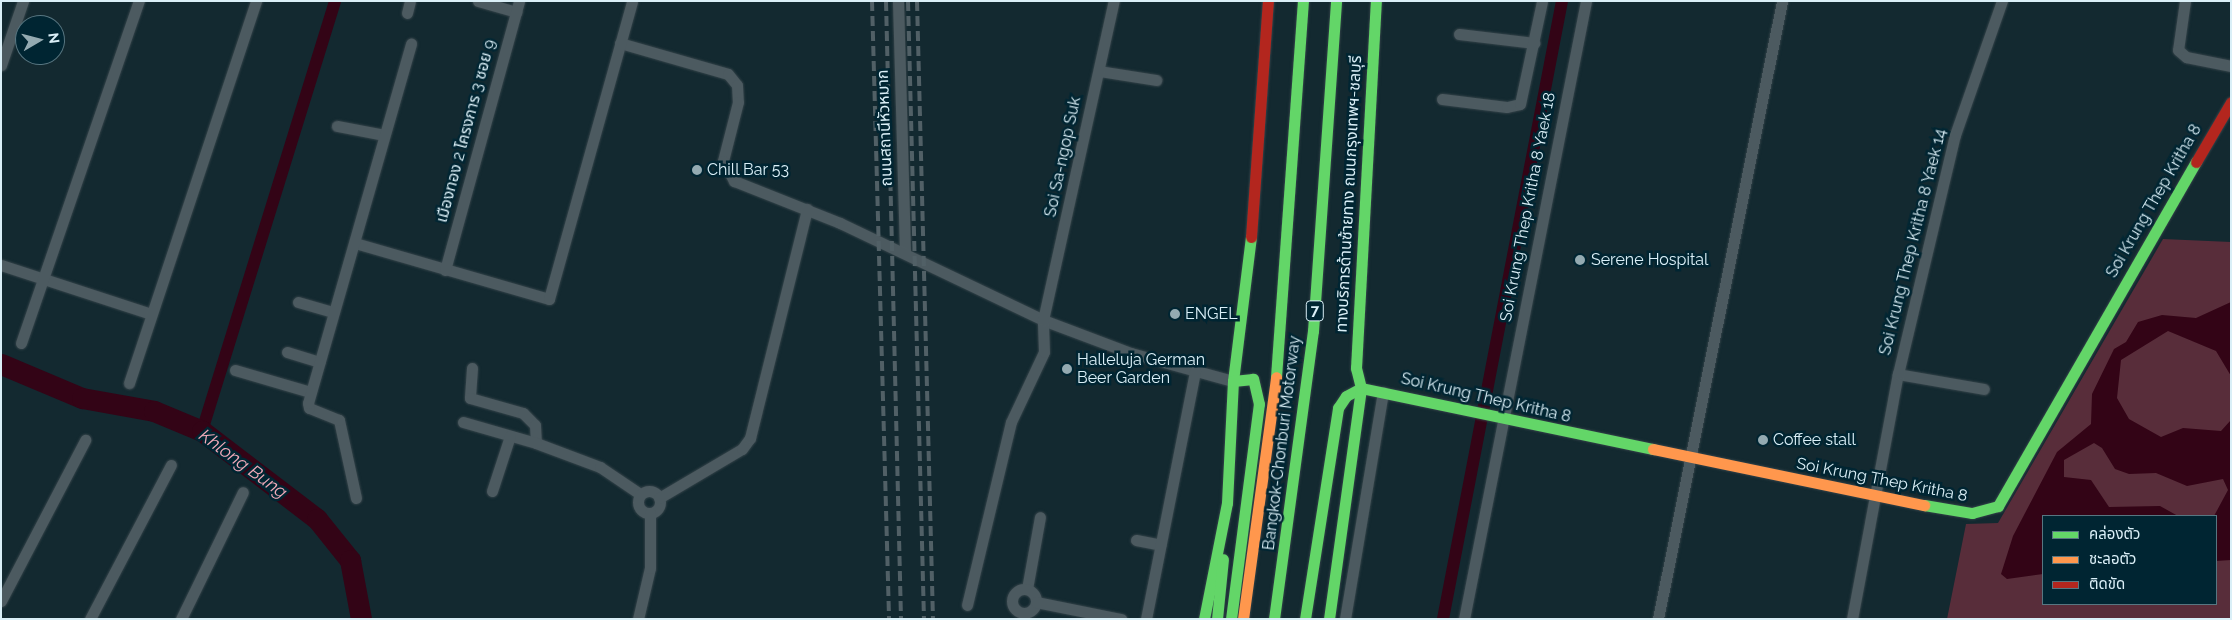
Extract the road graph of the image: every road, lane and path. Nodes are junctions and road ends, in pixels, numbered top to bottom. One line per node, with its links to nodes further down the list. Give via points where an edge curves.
1 (23, 1): 22 (street)
2 (139, 1): 35 (street)
3 (256, 1): 38 (street)
4 (478, 1): 17 (street)
5 (632, 1): 20 (street)
6 (898, 1): 32 (street, ถนนสถานีหัวหมาก)
7 (1114, 1): 24 (street, Soi Sa-ngop Suk)
8 (1268, 1): 47 (main road, via 1258,179)
9 (1303, 1): 89 (main road, Bangkok-Chonburi Motorway / 7, via 1281,332 1267,469)
10 (1336, 1): 90 (main road, Bangkok-Chonburi Motorway / 7, via 1313,331)
11 (1376, 1): 49 (main road, ทางบริการด้านซ้ายทาง ถนนกรุงเทพฯ-ชลบุรี, via 1356,368)
12 (1542, 1): 21 (street)
13 (1586, 1): 54 (street, Soi Krung Thep Kritha 8 Yaek 18)
14 (1782, 1): 60 (street)
15 (2002, 1): 46 (street, Soi Krung Thep Kritha 8 Yaek 14, via 1955,134)
16 (2185, 1): 23 (street, via 2178,50 2186,57)
17 (517, 7): 34 (street, เมืองทอง 2 โครงการ 3 ซอย 9)
18 (1459, 34): 21 (street)
19 (411, 43): 29 (street)
20 (620, 43): 30 (street, via 728,74 737,85 738,102 723,161 725,172 734,181); 34 (street, via 549,299)
21 (1534, 43): 26 (street, via 1520,104 1507,107)
22 (1, 65)
23 (2231, 66)
24 (1099, 71): 25 (street); 39 (street, Soi Sa-ngop Suk)
25 (1156, 80)
26 (1442, 99)
27 (2231, 102): 65 (main road, Soi Krung Thep Kritha 8, via 1998,506 1972,513)
28 (337, 126): 29 (street)
29 (384, 135): 31 (street)
30 (807, 209): 32 (street); 67 (street, via 750,438 742,449)
31 (355, 243): 34 (street); 37 (street)
32 (904, 253): 39 (street)
33 (1, 265): 35 (street)
34 (445, 270)
35 (42, 280): 38 (street); 40 (street)
36 (298, 302): 37 (street)
37 (334, 312): 42 (street)
38 (151, 314): 48 (street)
39 (1043, 320): 45 (street); 79 (street, Soi Sa-ngop Suk, via 1044,352 1011,422)
40 (21, 343)
41 (288, 352): 42 (street)
42 (319, 362): 51 (street)
43 (472, 368): 59 (street, via 470,398 523,413 535,425)
44 (236, 370): 51 (street)
45 (1196, 371): 47 (street); 74 (street)
46 (1898, 374): 50 (street); 65 (street, Soi Krung Thep Kritha 8 Yaek 14)
47 (1233, 381): 68 (main road); 88 (main road, via 1252,379 1259,404)
48 (129, 383)
49 (1361, 388): 52 (main road, Soi Krung Thep Kritha 8); 53 (main road, ทางบริการด้านซ้ายทาง ถนนกรุงเทพฯ-ชลบุรี); 56 (main road, via 1342,401)
50 (1984, 389)
51 (310, 392): 66 (street, via 309,408 336,417 343,427)
52 (1382, 392): 54 (main road, Soi Krung Thep Kritha 8); 94 (street)
53 (1358, 412): 56 (main road, via 1344,413); 72 (main road, ทางบริการด้านซ้ายทาง ถนนกรุงเทพฯ-ชลบุรี)
54 (1498, 419): 60 (main road, Soi Krung Thep Kritha 8); 95 (street, Soi Krung Thep Kritha 8 Yaek 18)
55 (463, 422): 57 (street)
56 (1335, 422): 71 (main road)
57 (510, 436): 59 (street); 63 (street)
58 (85, 440): 77 (street)
59 (536, 443): 64 (street, via 600,467)
60 (1690, 458): 65 (main road, Soi Krung Thep Kritha 8); 96 (street)
61 (172, 465): 81 (street)
62 (243, 492): 82 (street)
63 (492, 492)
64 (640, 494): 67 (street, via 652,491); 69 (street, via 638,505)
65 (1875, 496): 97 (street, Soi Krung Thep Kritha 8 Yaek 14)
66 (356, 498)
67 (659, 498): 69 (street, via 658,508)
68 (1227, 503): 86 (main road); 87 (main road)
69 (650, 513): 83 (street, via 650,568)
70 (1040, 517): 76 (street)
71 (1321, 520): 72 (main road, via 1332,516); 91 (main road)
72 (1342, 524): 75 (main road, ทางบริการด้านซ้ายทาง ถนนกรุงเทพฯ-ชลบุรี)
73 (1136, 540): 74 (street)
74 (1161, 545): 85 (street)
75 (1335, 574): 92 (main road); 93 (main road, ทางบริการด้านซ้ายทาง ถนนกรุงเทพฯ-ชลบุรี)
76 (1027, 589): 78 (street); 80 (street, via 1017,591 1013,600)
77 (1, 601)
78 (1036, 602): 80 (street, via 1030,611); 84 (street)
79 (967, 605)
80 (1019, 615)
81 (90, 619)
82 (181, 619)
83 (638, 619)
84 (1121, 619)
85 (1146, 619)
86 (1204, 619)
87 (1218, 619)
88 (1231, 619)
89 (1243, 619)
90 (1274, 619)
91 (1305, 619)
92 (1319, 619)
93 (1329, 619)
94 (1345, 619)
95 (1464, 619)
96 (1658, 619)
97 (1852, 619)

